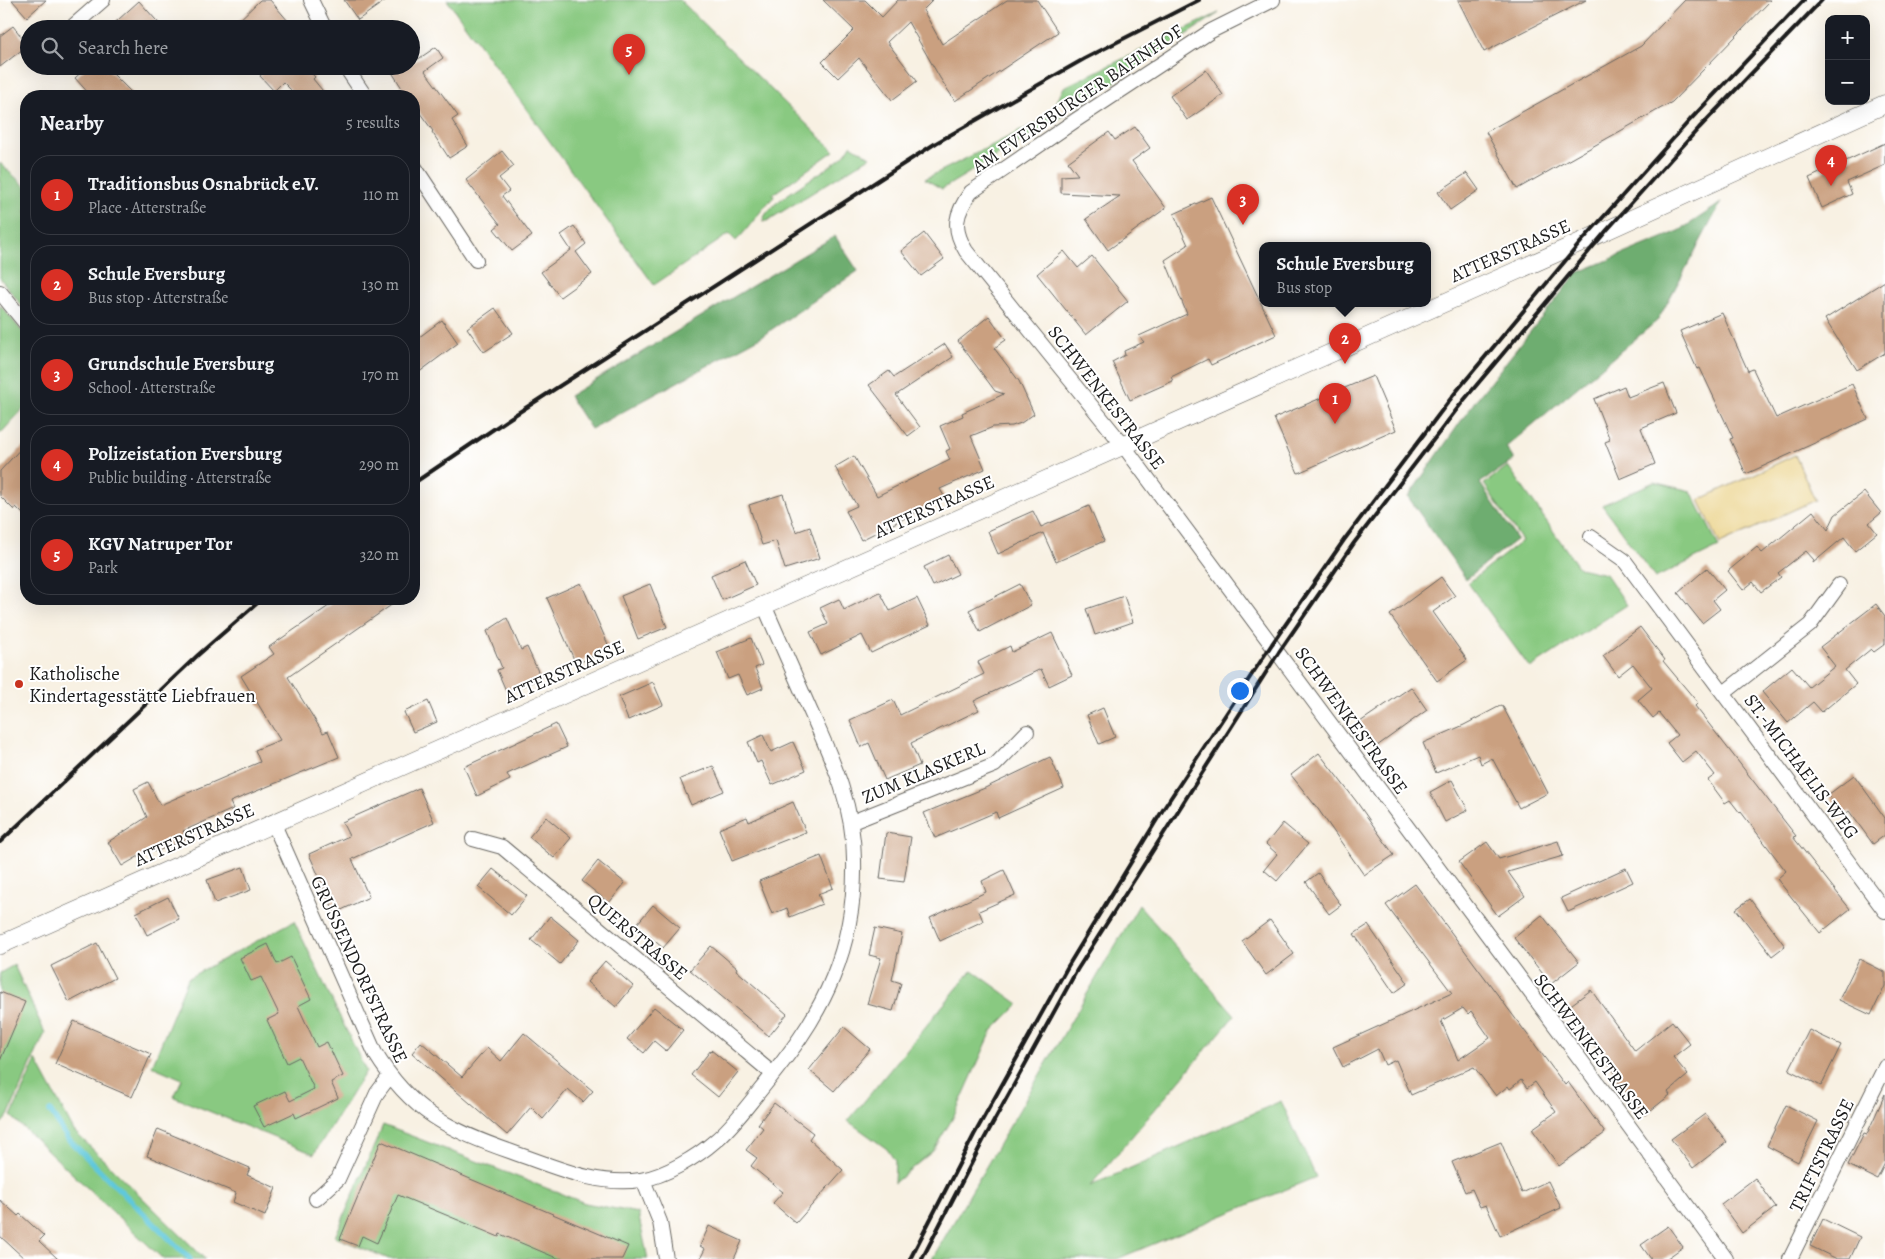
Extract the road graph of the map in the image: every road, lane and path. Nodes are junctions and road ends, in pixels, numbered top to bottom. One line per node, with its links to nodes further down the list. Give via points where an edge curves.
1 (103, 0): 4 (street)
2 (311, 0): 5 (street)
3 (1273, 0): 10 (street, AM EVERSBURGER BAHNHOF, via 1211,31 1076,120 971,192)
4 (80, 20)
5 (321, 20)
6 (351, 75): 7 (street)
7 (361, 90)
8 (1885, 104): 14 (street, ATTERSTRASSE)
9 (420, 175): 11 (street)
10 (961, 206): 14 (street, SCHWENKESTRASSE, via 956,221 958,238 966,251)
11 (476, 260)
12 (0, 292): 13 (street)
13 (20, 317)
14 (1123, 445): 17 (street, ATTERSTRASSE); 31 (street, SCHWENKESTRASSE)
15 (1591, 537): 18 (street, ST.-MICHAELIS-WEG, via 1624,560)
16 (1839, 585): 18 (street, ST.-MICHAELIS-WEG, via 1810,625)
17 (764, 605): 20 (street, ATTERSTRASSE); 21 (street, GRUSSENDORFSTRASSE, via 836,767)
18 (1724, 693): 23 (street, ST.-MICHAELIS-WEG)
19 (1027, 732): 21 (street, ZUM KLASKERL, via 995,764)
20 (273, 822): 24 (street, ATTERSTRASSE); 27 (street, GRUSSENDORFSTRASSE, via 375,1053)
21 (852, 822): 26 (street, GRUSSENDORFSTRASSE, via 853,888 846,939 833,977 808,1028)
22 (473, 839): 26 (street, QUERSTRASSE, via 502,847)
23 (1885, 911)
24 (0, 945)
25 (1885, 1067): 32 (street, TRIFTSTRASSE)
26 (773, 1074): 28 (street, GRUSSENDORFSTRASSE, via 716,1141 682,1165)
27 (389, 1077): 28 (street, GRUSSENDORFSTRASSE, via 436,1119 468,1136 580,1176 615,1182); 29 (street, via 377,1093 338,1179)
28 (643, 1180): 30 (street, via 660,1222)
29 (316, 1199)
30 (666, 1259)
31 (1726, 1259)
32 (1790, 1259)

